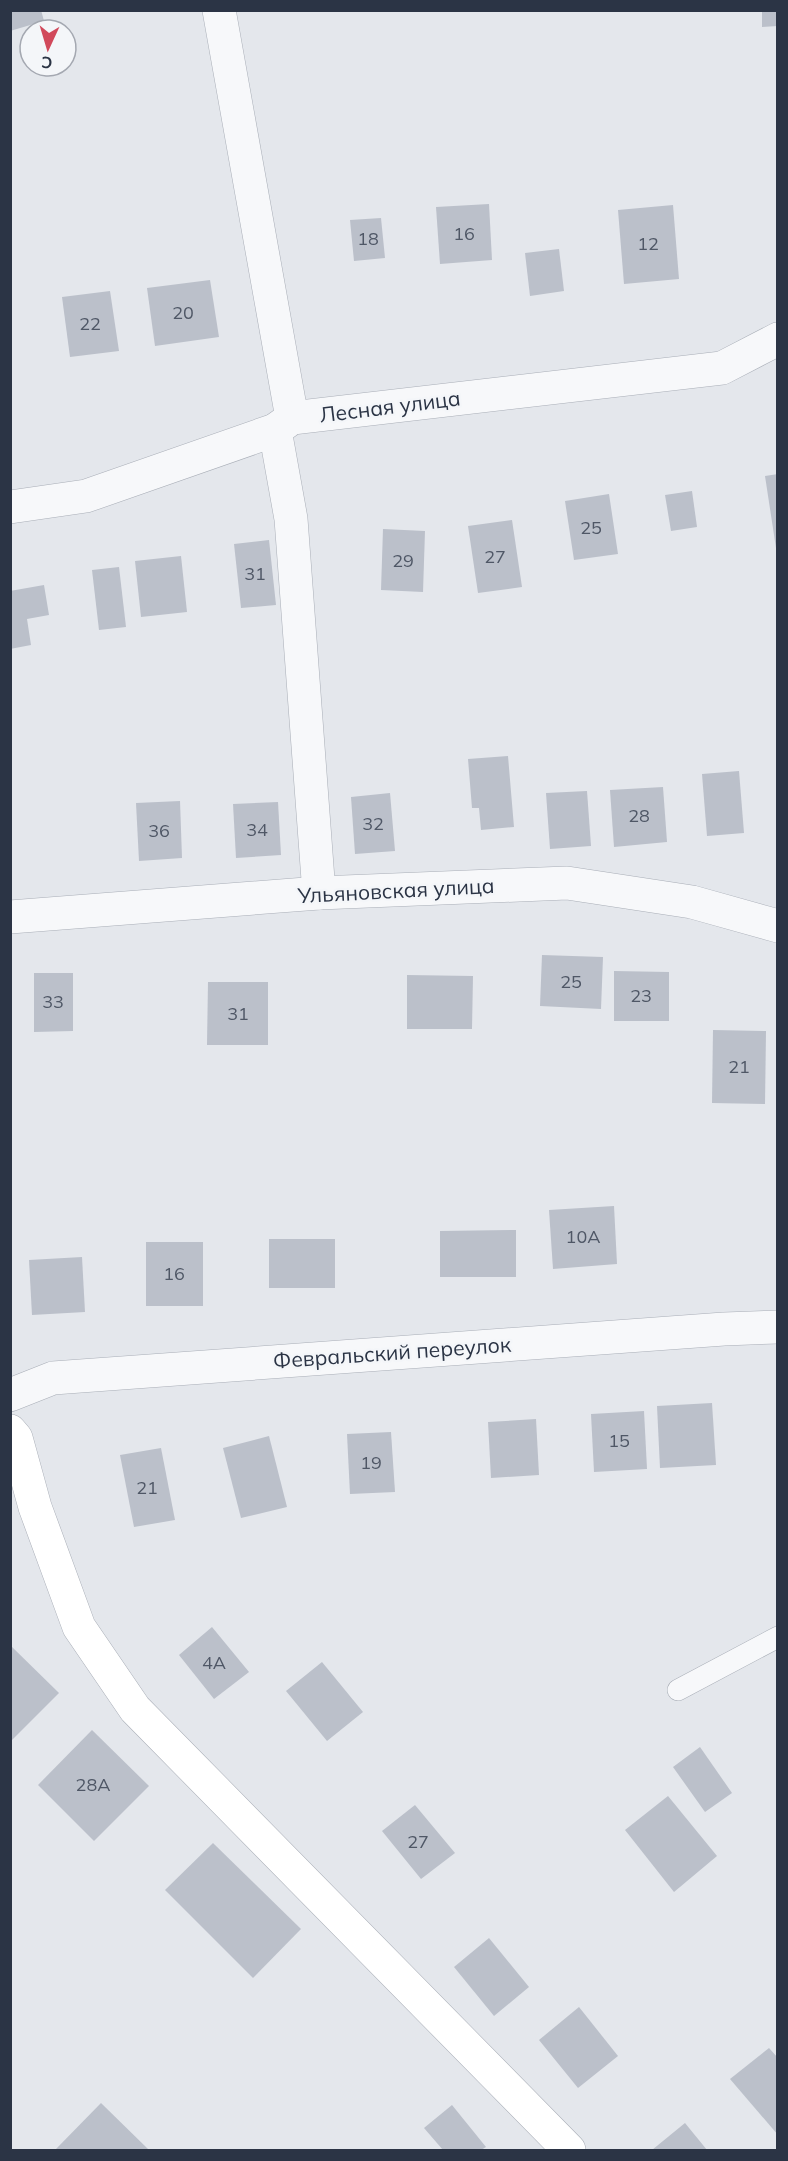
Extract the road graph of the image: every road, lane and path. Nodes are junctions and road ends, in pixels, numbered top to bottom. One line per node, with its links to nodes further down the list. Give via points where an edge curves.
1 (219, 10): 3 (street)
2 (777, 339): 3 (street, Лесная улица, via 722,368)
3 (283, 424): 4 (street, Лесная улица, via 86,496); 5 (street)
4 (10, 507)
5 (319, 893): 6 (street, Ульяновская улица); 7 (street, Ульяновская улица, via 567,883 692,902)
6 (10, 917)
7 (777, 926)
8 (777, 1327): 9 (street, Февральский переулок, via 53,1378)
9 (10, 1395)
10 (10, 1431): 13 (street, via 16,1438 35,1507 79,1627 135,1709)
11 (777, 1637): 12 (lane)
12 (678, 1690)
13 (569, 2151)

